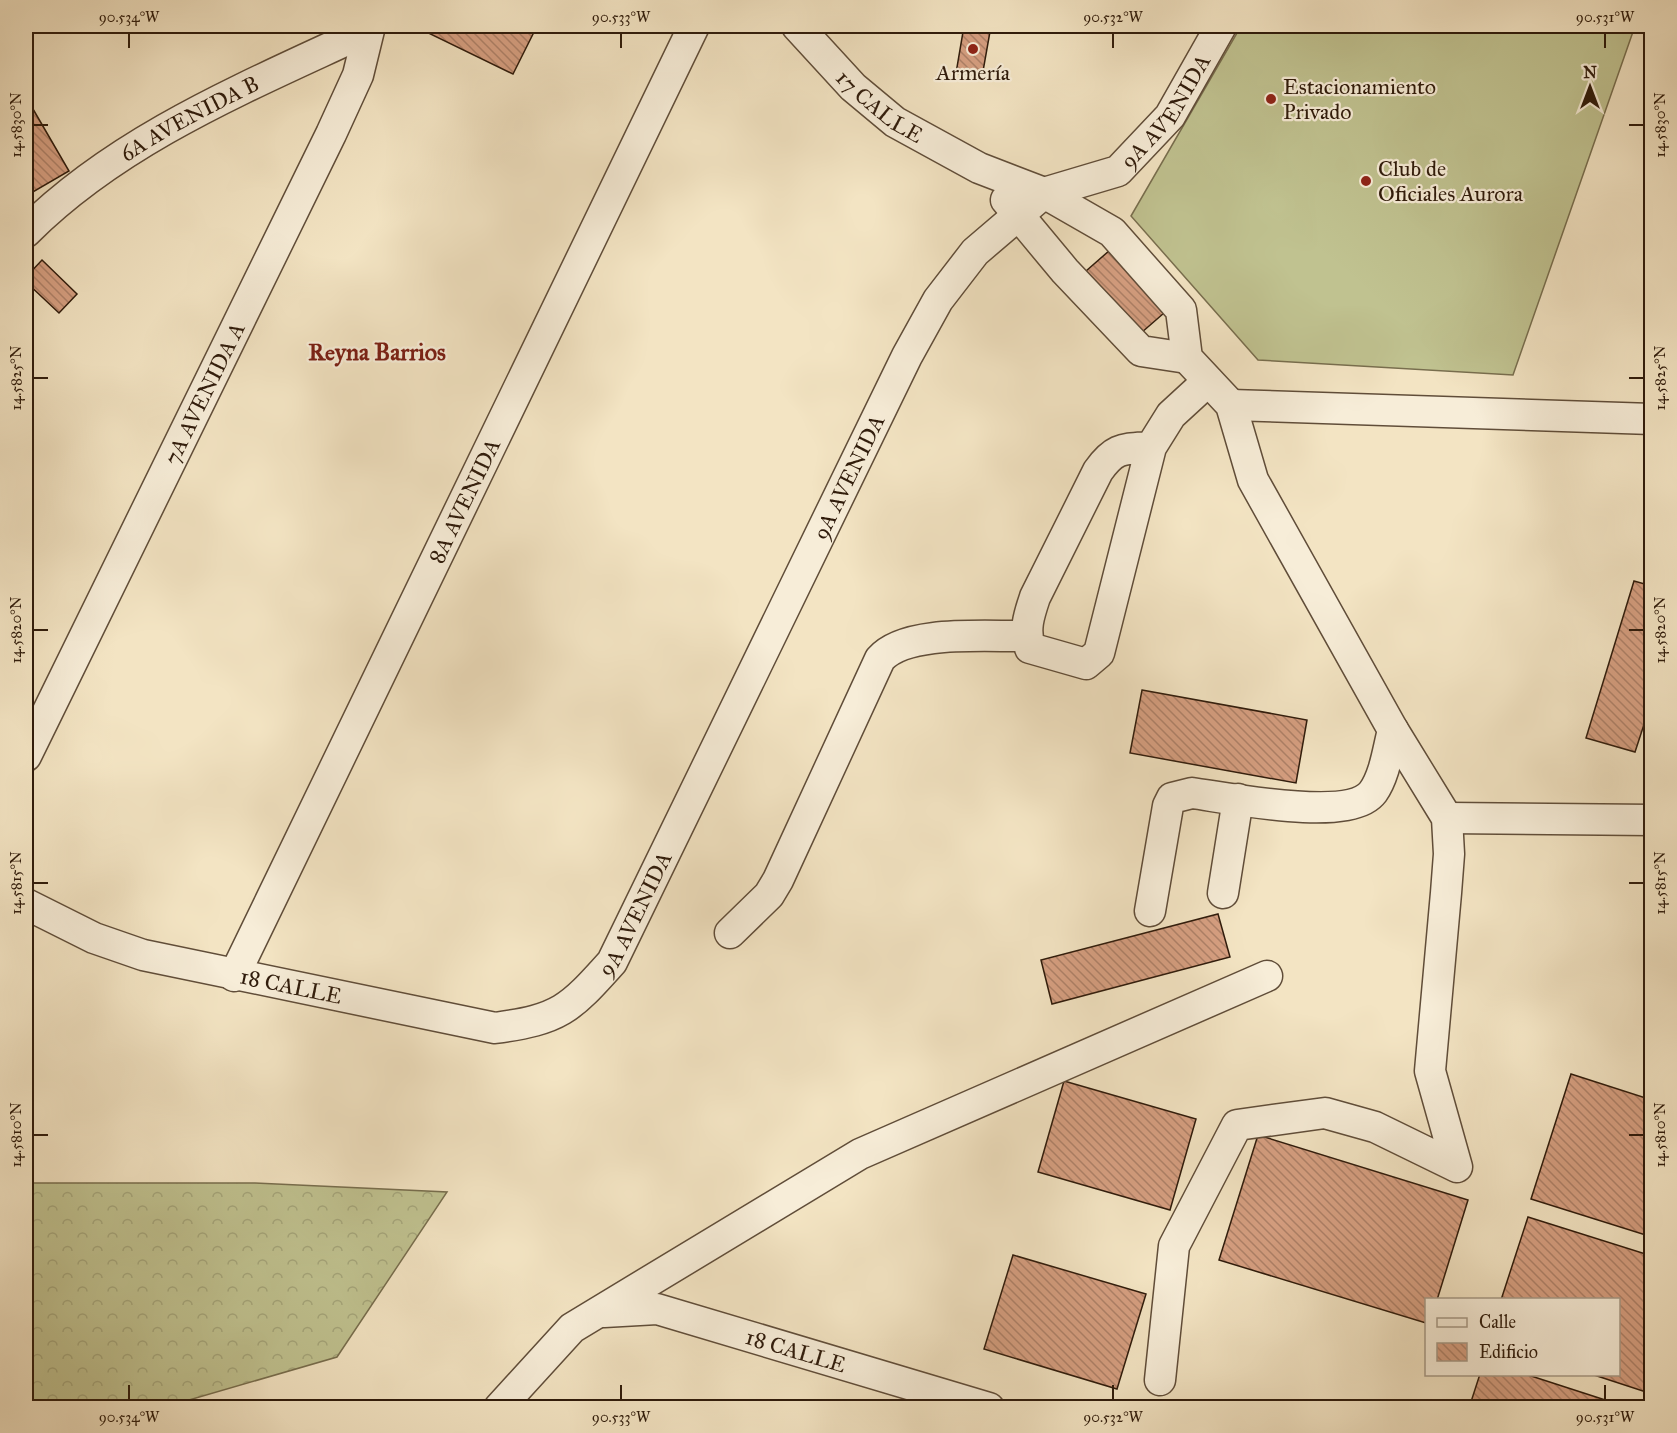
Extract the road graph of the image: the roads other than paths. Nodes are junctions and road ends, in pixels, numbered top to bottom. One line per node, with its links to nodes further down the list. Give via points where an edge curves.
1 (694, 26): 24 (street, 8A AVENIDA)
2 (796, 26): 5 (street, 17 CALLE, via 853,87 895,122)
3 (1221, 26): 6 (street, 9A AVENIDA, via 1170,116 1118,171)
4 (367, 27): 8 (street, 6A AVENIDA B, via 151,137 71,189); 16 (street, 7A AVENIDA A, via 358,75 331,134)
5 (979, 168): 6 (street, 17 CALLE); 7 (street, 17 CALLE)
6 (1044, 193): 7 (street, 9A AVENIDA); 9 (street, 17 CALLE, via 1112,232 1181,310)
7 (1018, 214): 9 (street, 17 CALLE, via 1065,271 1141,351); 26 (street, 9A AVENIDA, via 975,252 938,300 612,962)
8 (26, 231)
9 (1187, 358): 10 (street)
10 (1208, 381): 11 (street); 13 (street, via 1171,415)
11 (1231, 405): 12 (street); 15 (street, via 1253,480)
12 (1652, 419)
13 (1151, 447): 14 (street, via 1121,449 1111,454 1098,471 1035,597); 14 (street, via 1099,653 1086,664 1065,660 1030,648)
14 (1026, 636): 23 (street, via 929,639 887,650 778,880 769,895)
15 (1393, 730): 17 (street, via 1381,775 1373,792 1360,803 1324,808); 18 (street)
16 (26, 756)
17 (1238, 799): 20 (street); 22 (street, via 1192,793 1172,798)
18 (1447, 818): 19 (street); 28 (street, via 1447,873 1430,1071 1457,1167 1375,1127 1324,1113 1238,1125 1174,1246)
19 (1652, 820)
20 (1223, 893)
21 (26, 904): 24 (street, 18 CALLE, via 94,938 143,955)
22 (1150, 911)
23 (730, 933)
24 (234, 976): 26 (street, 18 CALLE, via 495,1028 532,1023)
25 (1268, 976): 27 (street, via 860,1154)
26 (563, 1011)
27 (600, 1312): 29 (street, via 572,1328); 30 (street, 18 CALLE, via 657,1309)
28 (1160, 1380)
29 (499, 1407)
30 (988, 1407)

